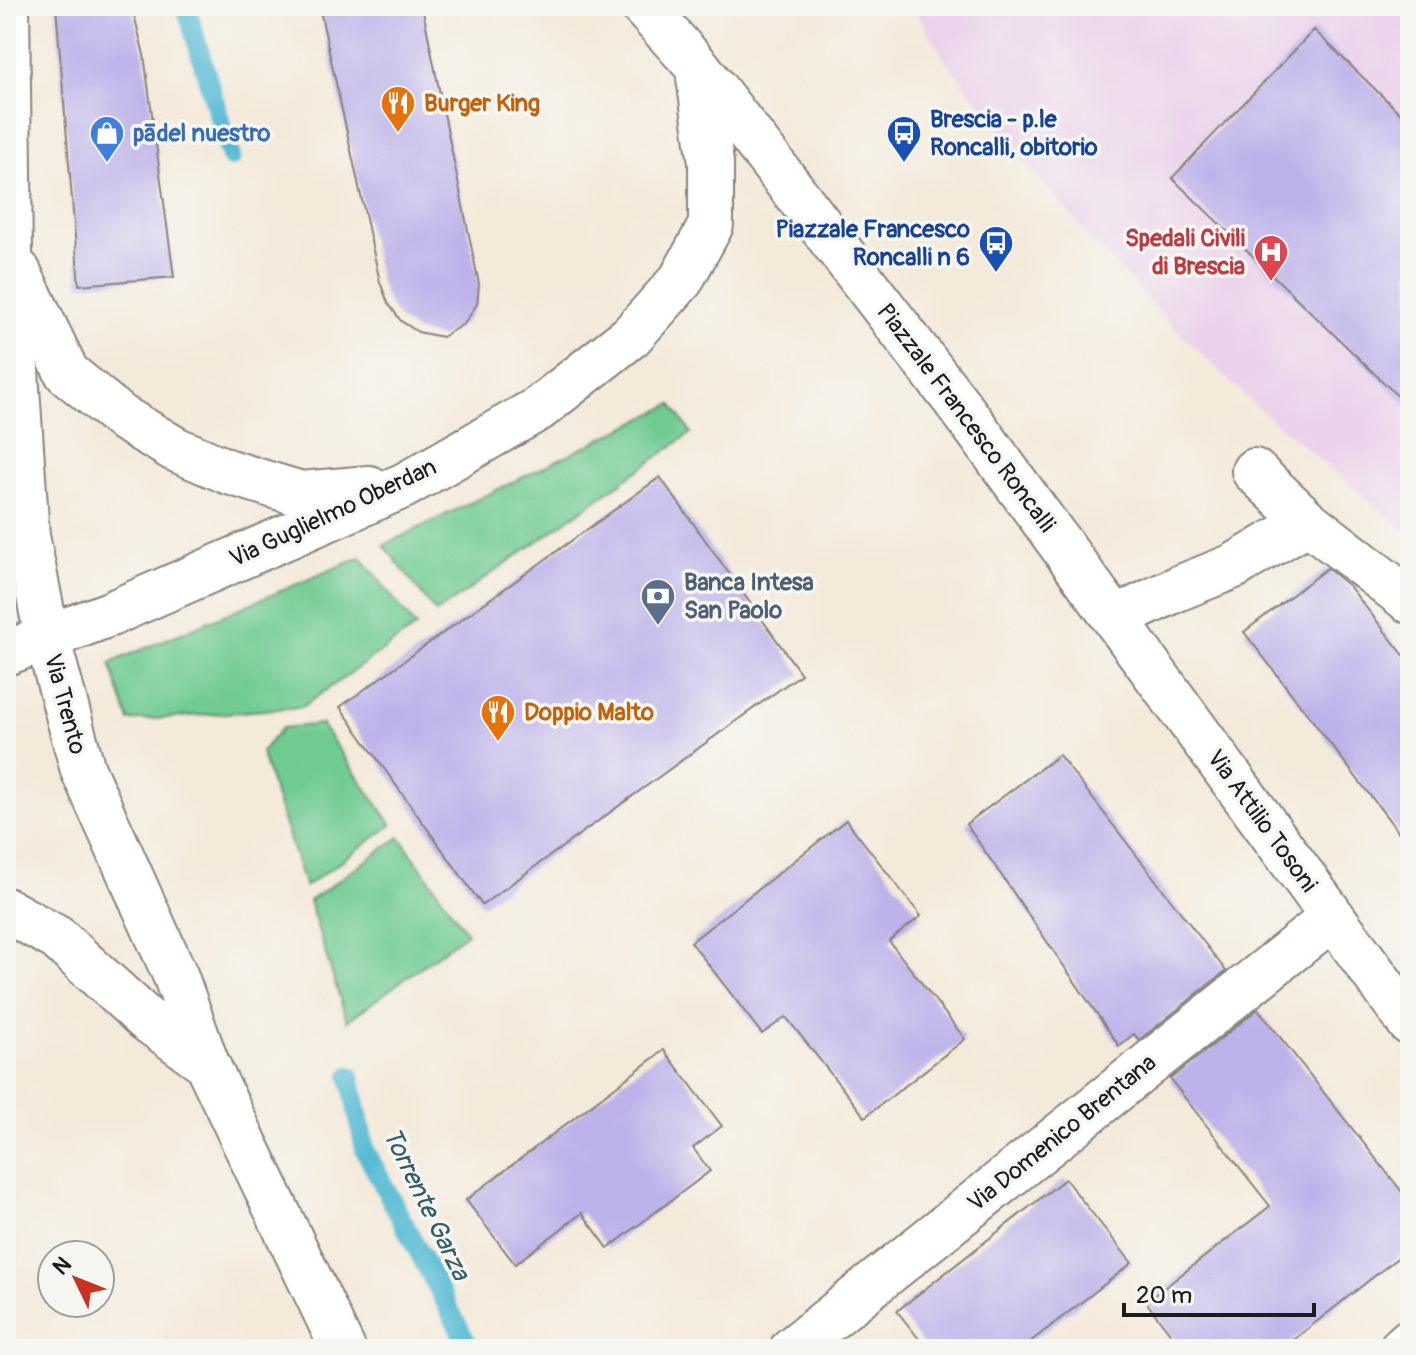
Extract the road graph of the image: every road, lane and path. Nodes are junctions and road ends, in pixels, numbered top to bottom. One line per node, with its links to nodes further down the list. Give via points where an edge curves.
1 (7, 6): 4 (main road, Via Trento)
2 (643, 6): 3 (main road, Piazzale Francesco Roncalli)
3 (698, 67): 6 (main road, Via Guglielmo Oberdan, via 711,163 711,225 681,280 631,336 538,409); 9 (main road, Piazzale Francesco Roncalli)
4 (7, 257): 6 (main road, via 67,373 121,417 175,449 301,494); 10 (main road, Via Trento, via 27,536)
5 (1254, 471): 7 (main road)
6 (405, 485): 10 (main road, Via Guglielmo Oberdan)
7 (1308, 522): 8 (main road); 9 (main road, via 1234,566)
8 (1410, 601)
9 (1116, 618): 13 (main road, Via Attilio Tosoni)
10 (47, 637): 11 (main road, Via Guglielmo Oberdan); 15 (main road, Via Trento, via 83,770 176,977)
11 (6, 653)
12 (6, 910): 15 (main road, via 57,938 146,1019)
13 (1332, 918): 14 (main road, Via Attilio Tosoni); 18 (main road, Via Domenico Brentana)
14 (1410, 1023)
15 (206, 1062): 17 (main road, Via Trento)
16 (1410, 1341): 19 (main road)
17 (343, 1349)
18 (792, 1349)
19 (1401, 1349)

